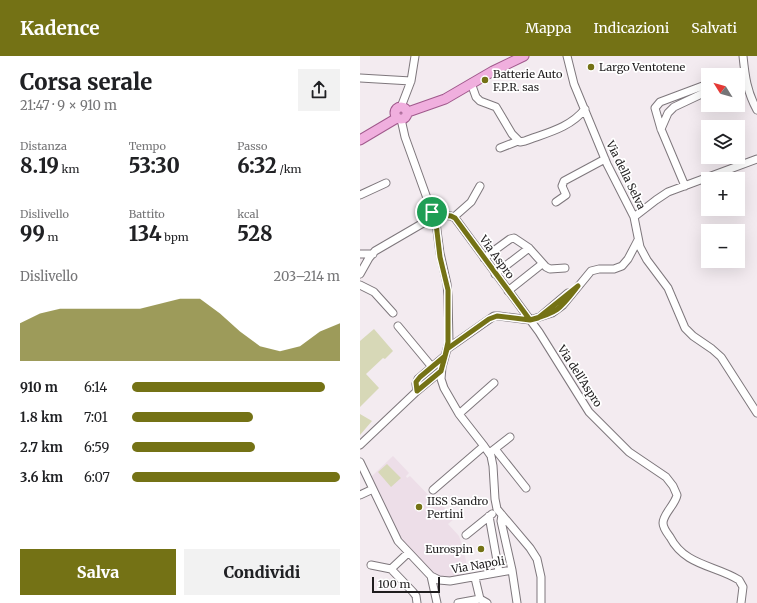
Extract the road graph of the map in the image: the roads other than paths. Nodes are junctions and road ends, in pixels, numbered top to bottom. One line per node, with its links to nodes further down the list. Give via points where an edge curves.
1 (415, 56): 8 (street)
2 (514, 56): 17 (main road, via 443,95)
3 (524, 56): 9 (main road)
4 (567, 56): 14 (street, Via della Selva)
5 (743, 56): 6 (street)
6 (742, 68)
7 (360, 78): 8 (street)
8 (411, 81): 17 (street)
9 (471, 83): 17 (main road, via 442,100); 22 (street, via 476,97 496,107)
10 (745, 84): 13 (street)
11 (701, 86): 16 (street, via 658,103)
12 (701, 95): 18 (street, via 678,104)
13 (754, 98): 15 (street)
14 (584, 109): 22 (street, via 577,118 566,125 525,141); 24 (street, Via della Selva)
15 (757, 110)
16 (655, 111): 18 (street, via 659,114); 19 (street)
17 (401, 113): 20 (main road); 21 (main road); 33 (street, via 405,137)
18 (668, 113): 19 (street)
19 (661, 129): 28 (street)
20 (360, 134)
21 (360, 140)
22 (518, 141): 23 (street)
23 (500, 148)
24 (605, 159): 30 (street, via 564,181 562,186 566,195); 31 (street, Via della Selva)
25 (757, 159): 28 (street)
26 (386, 183): 29 (street)
27 (480, 186): 32 (street, via 471,202)
28 (685, 186): 31 (street, via 664,194)
29 (360, 195)
30 (556, 202)
31 (634, 216): 34 (street, Via della Selva)
32 (454, 217): 33 (street, via 438,212); 38 (street, Via Aspro)
33 (433, 218): 37 (street); 48 (street, via 448,293 449,340)
34 (638, 240): 46 (street, via 622,266 614,269 595,269 588,273 560,308 552,314); 53 (street, Via della Selva, via 647,260 668,288 685,328 724,360)
35 (529, 248): 38 (street, via 513,238); 39 (street); 42 (street)
36 (360, 254): 37 (street)
37 (373, 254): 41 (street)
38 (484, 258): 42 (street, Via Aspro)
39 (542, 264): 40 (street, via 550,269); 44 (street)
40 (565, 268)
41 (360, 274)
42 (495, 274): 44 (street, Via Aspro)
43 (360, 285): 45 (street, via 374,292)
44 (508, 291): 46 (street, Via Aspro)
45 (393, 313)
46 (530, 320): 48 (street, via 494,316); 81 (street, Via dell'Aspro, via 589,412 629,452 662,474 672,484 676,498 664,518 663,525 676,547 685,556 739,580 743,587)
47 (398, 326): 49 (street)
48 (446, 353): 49 (street); 50 (street)
49 (432, 367): 52 (street, via 416,382)
50 (441, 371): 52 (street); 54 (street, via 443,385)
51 (494, 383): 54 (street)
52 (417, 391): 56 (street)
53 (757, 413)
54 (459, 414): 57 (street)
55 (510, 437): 58 (street)
56 (360, 445)
57 (484, 446): 58 (street); 62 (street)
58 (492, 452): 60 (street); 64 (street, via 495,499)
59 (360, 462): 61 (street)
60 (526, 488)
61 (373, 489): 63 (street); 67 (street, via 396,538)
62 (433, 490)
63 (360, 495)
64 (499, 512): 65 (street); 70 (street); 80 (street, via 537,559 541,577)
65 (489, 516): 66 (street); 71 (street)
66 (466, 535)
67 (408, 553): 69 (street); 72 (street)
68 (371, 565): 69 (street)
69 (391, 569): 75 (street, via 413,592)
70 (512, 570): 71 (street, Via Napoli); 79 (street, Via Napoli)
71 (499, 572): 73 (street, Via Napoli)
72 (431, 576): 73 (street, Via Napoli, via 446,581); 76 (street)
73 (475, 578): 74 (street)
74 (480, 599): 77 (street); 78 (street)
75 (417, 603)
76 (437, 603)
77 (458, 603)
78 (487, 603)
79 (517, 603)
80 (541, 603)
81 (741, 603)

